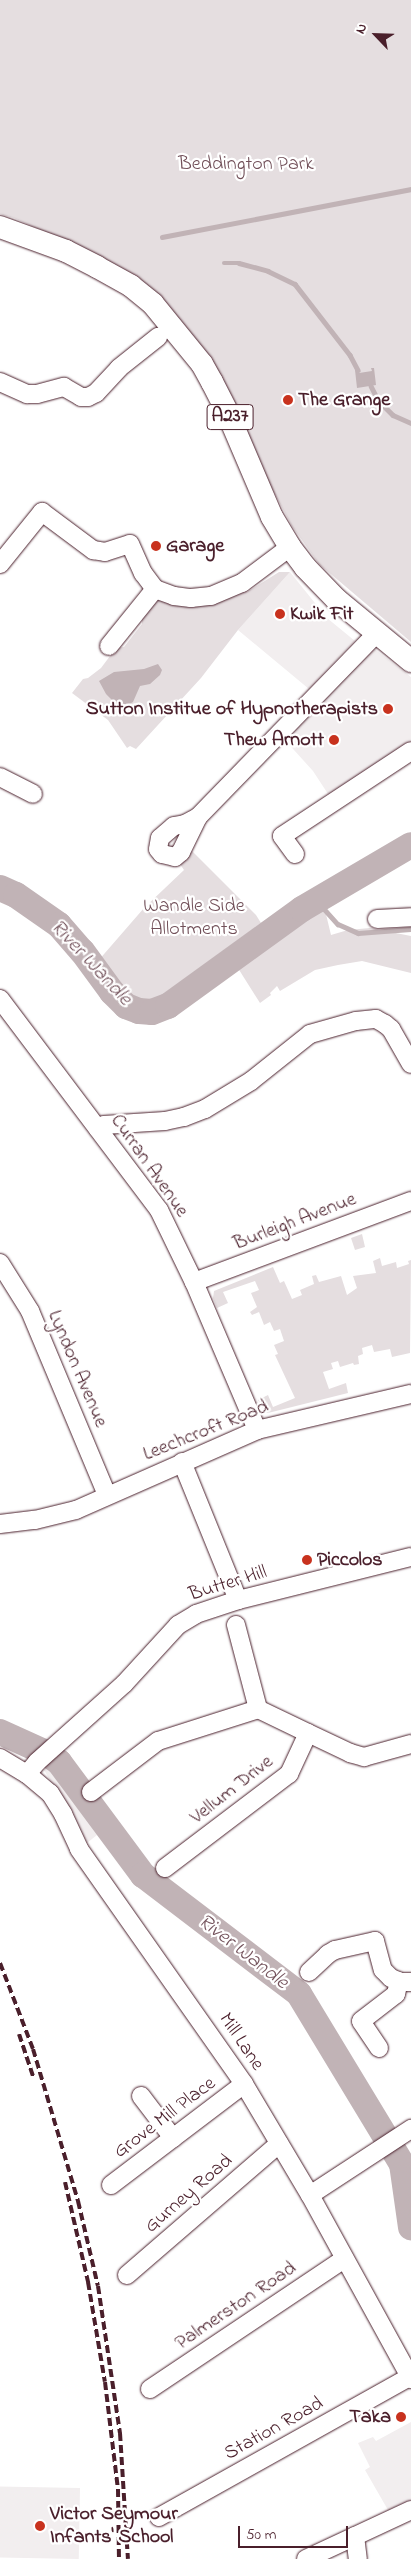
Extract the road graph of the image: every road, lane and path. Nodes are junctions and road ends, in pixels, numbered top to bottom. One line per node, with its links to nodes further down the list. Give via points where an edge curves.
1 (0, 227): 4 (main road, A237, via 90,263 131,286 153,304 202,364 228,414 272,517)
2 (158, 337): 3 (street, via 88,397 64,388 27,394)
3 (0, 382)
4 (290, 547): 6 (street, via 242,583 211,596 174,596); 7 (main road, A237, via 324,587)
5 (0, 564): 6 (street, via 42,512 93,550 105,552 130,544)
6 (155, 589): 8 (street)
7 (377, 632): 9 (main road, A237); 13 (street)
8 (109, 646)
9 (411, 661)
10 (411, 751): 14 (street, via 282,836)
11 (0, 777): 12 (street)
12 (33, 794)
13 (198, 817)
14 (295, 854)
15 (411, 917): 16 (street)
16 (377, 919)
17 (0, 999): 20 (street, Curran Avenue)
18 (411, 1064): 19 (street, via 385,1024 376,1019 356,1021 310,1034 251,1081 205,1109 184,1117)
19 (130, 1124): 20 (street, via 104,1125); 21 (street, via 130,1131)
20 (98, 1129): 21 (street, Curran Avenue)
21 (116, 1153): 24 (street, Curran Avenue, via 158,1210)
22 (411, 1201): 24 (street, Burleigh Avenue)
23 (0, 1263): 28 (street, Lyndon Avenue, via 30,1311)
24 (194, 1282): 26 (street, Curran Avenue)
25 (411, 1394): 26 (street, Leechcroft Road)
26 (257, 1430): 27 (street, Leechcroft Road)
27 (182, 1462): 28 (street, Leechcroft Road); 31 (street)
28 (107, 1495): 29 (street, Leechcroft Road, via 76,1510)
29 (0, 1524)
30 (411, 1557): 31 (street, Butter Hill)
31 (238, 1600): 37 (street, Butter Hill, via 196,1614 178,1625 124,1684)
32 (236, 1626): 33 (street)
33 (258, 1708): 34 (street); 38 (street, via 158,1740)
34 (308, 1733): 35 (street, via 364,1757); 39 (street, Vellum Drive, via 289,1774)
35 (411, 1744)
36 (0, 1758): 37 (street, Mill Lane)
37 (32, 1768): 43 (street, Mill Lane, via 64,1814 80,1849)
38 (91, 1792)
39 (166, 1868)
40 (309, 1972): 41 (street, via 336,1950 374,1941 383,1970 391,1978)
41 (405, 1981): 42 (street, via 396,1994 361,2020)
42 (379, 2048)
43 (244, 2084): 46 (street, Grove Mill Place); 47 (street, Mill Lane)
44 (141, 2096): 46 (street)
45 (408, 2131): 49 (street)
46 (173, 2138): 48 (street, Grove Mill Place)
47 (279, 2144): 49 (street, Mill Lane); 51 (street, Gurney Road)
48 (111, 2185)
49 (310, 2195): 50 (street, Mill Lane)
50 (344, 2259): 52 (street, Mill Lane); 53 (street, Palmerston Road)
51 (126, 2275)
52 (411, 2378): 55 (street, Station Road)
53 (150, 2389)
54 (411, 2510): 56 (street)
55 (158, 2517)
56 (355, 2536): 57 (street); 58 (street)
57 (306, 2559)
58 (358, 2559)

